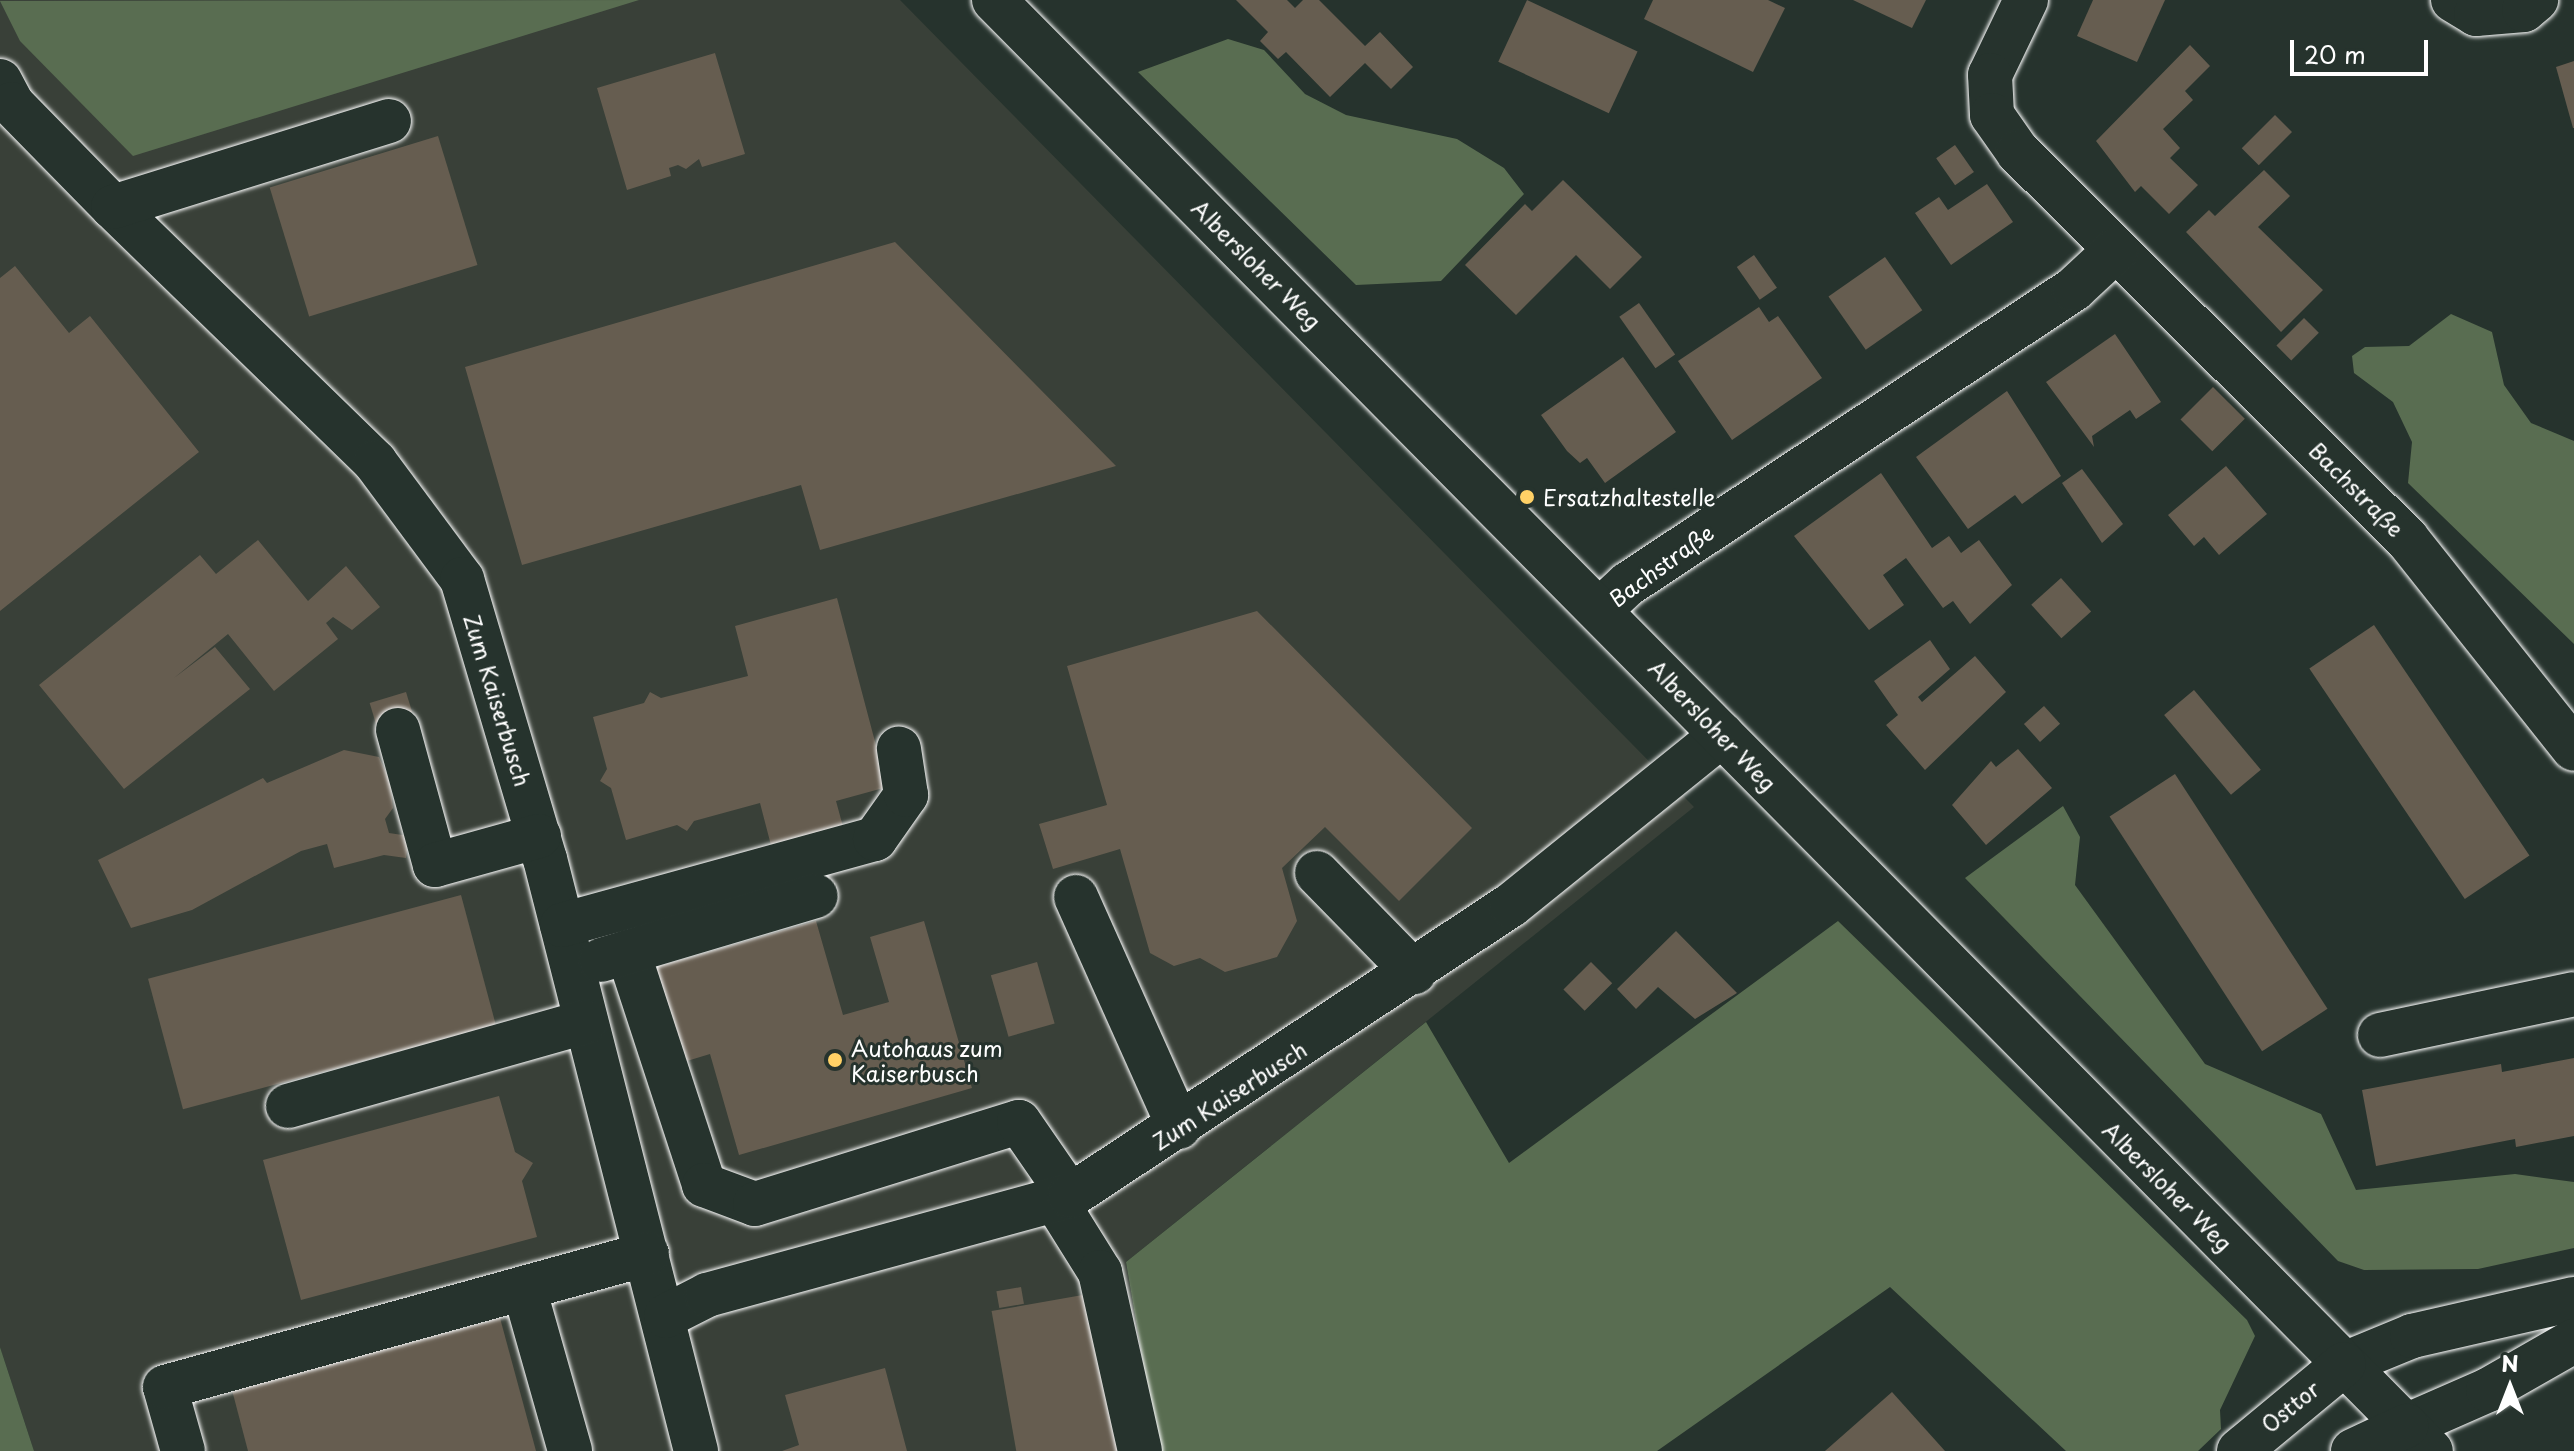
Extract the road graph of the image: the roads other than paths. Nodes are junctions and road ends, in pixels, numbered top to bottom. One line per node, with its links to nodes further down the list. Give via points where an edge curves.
1 (994, 0): 9 (street, Albersloher Weg)
2 (2026, 0): 8 (street, Bachstraße, via 1990,75 1992,115 2018,152)
3 (2453, 0): 4 (street, via 2476,14 2524,10)
4 (2536, 0)
5 (0, 81): 7 (street, Zum Kaiserbusch, via 12,104)
6 (389, 121): 7 (street)
7 (113, 207): 14 (street, Zum Kaiserbusch, via 375,462 462,579)
8 (2116, 250): 9 (street, Bachstraße, via 2074,289 1640,576); 13 (street, Bachstraße, via 2407,539)
9 (1601, 609): 11 (street, Albersloher Weg)
10 (398, 730): 14 (street, via 435,865)
11 (1722, 735): 21 (street, Zum Kaiserbusch, via 1612,830); 33 (street, Albersloher Weg)
12 (899, 749): 18 (street, via 906,795 875,839)
13 (2574, 749)
14 (539, 836): 18 (street, Zum Kaiserbusch)
15 (1317, 873): 21 (street)
16 (816, 896): 19 (street)
17 (1076, 897): 26 (street)
18 (562, 925): 20 (street, Zum Kaiserbusch)
19 (628, 952): 20 (street); 27 (street, via 704,1185 755,1204 1019,1122)
20 (572, 969): 23 (street, Zum Kaiserbusch)
21 (1414, 972): 26 (street, Zum Kaiserbusch)
22 (2574, 994): 24 (street)
23 (585, 1022): 25 (street); 28 (street, Zum Kaiserbusch)
24 (2380, 1035)
25 (288, 1106)
26 (1179, 1127): 27 (street, Zum Kaiserbusch)
27 (1062, 1198): 31 (street, Zum Kaiserbusch, via 707,1295); 38 (street, via 1100,1272)
28 (647, 1254): 29 (street); 31 (street, Zum Kaiserbusch)
29 (524, 1288): 35 (street, via 165,1387); 36 (street)
30 (2574, 1299): 33 (street, Osttor, via 2412,1336)
31 (666, 1316): 37 (street, Zum Kaiserbusch)
32 (2574, 1341): 34 (street)
33 (2344, 1364): 34 (street, Albersloher Weg); 39 (street, Osttor)
34 (2418, 1438): 40 (street)
35 (183, 1451)
36 (570, 1451)
37 (696, 1451)
38 (1140, 1451)
39 (2239, 1451)
40 (2353, 1451)

